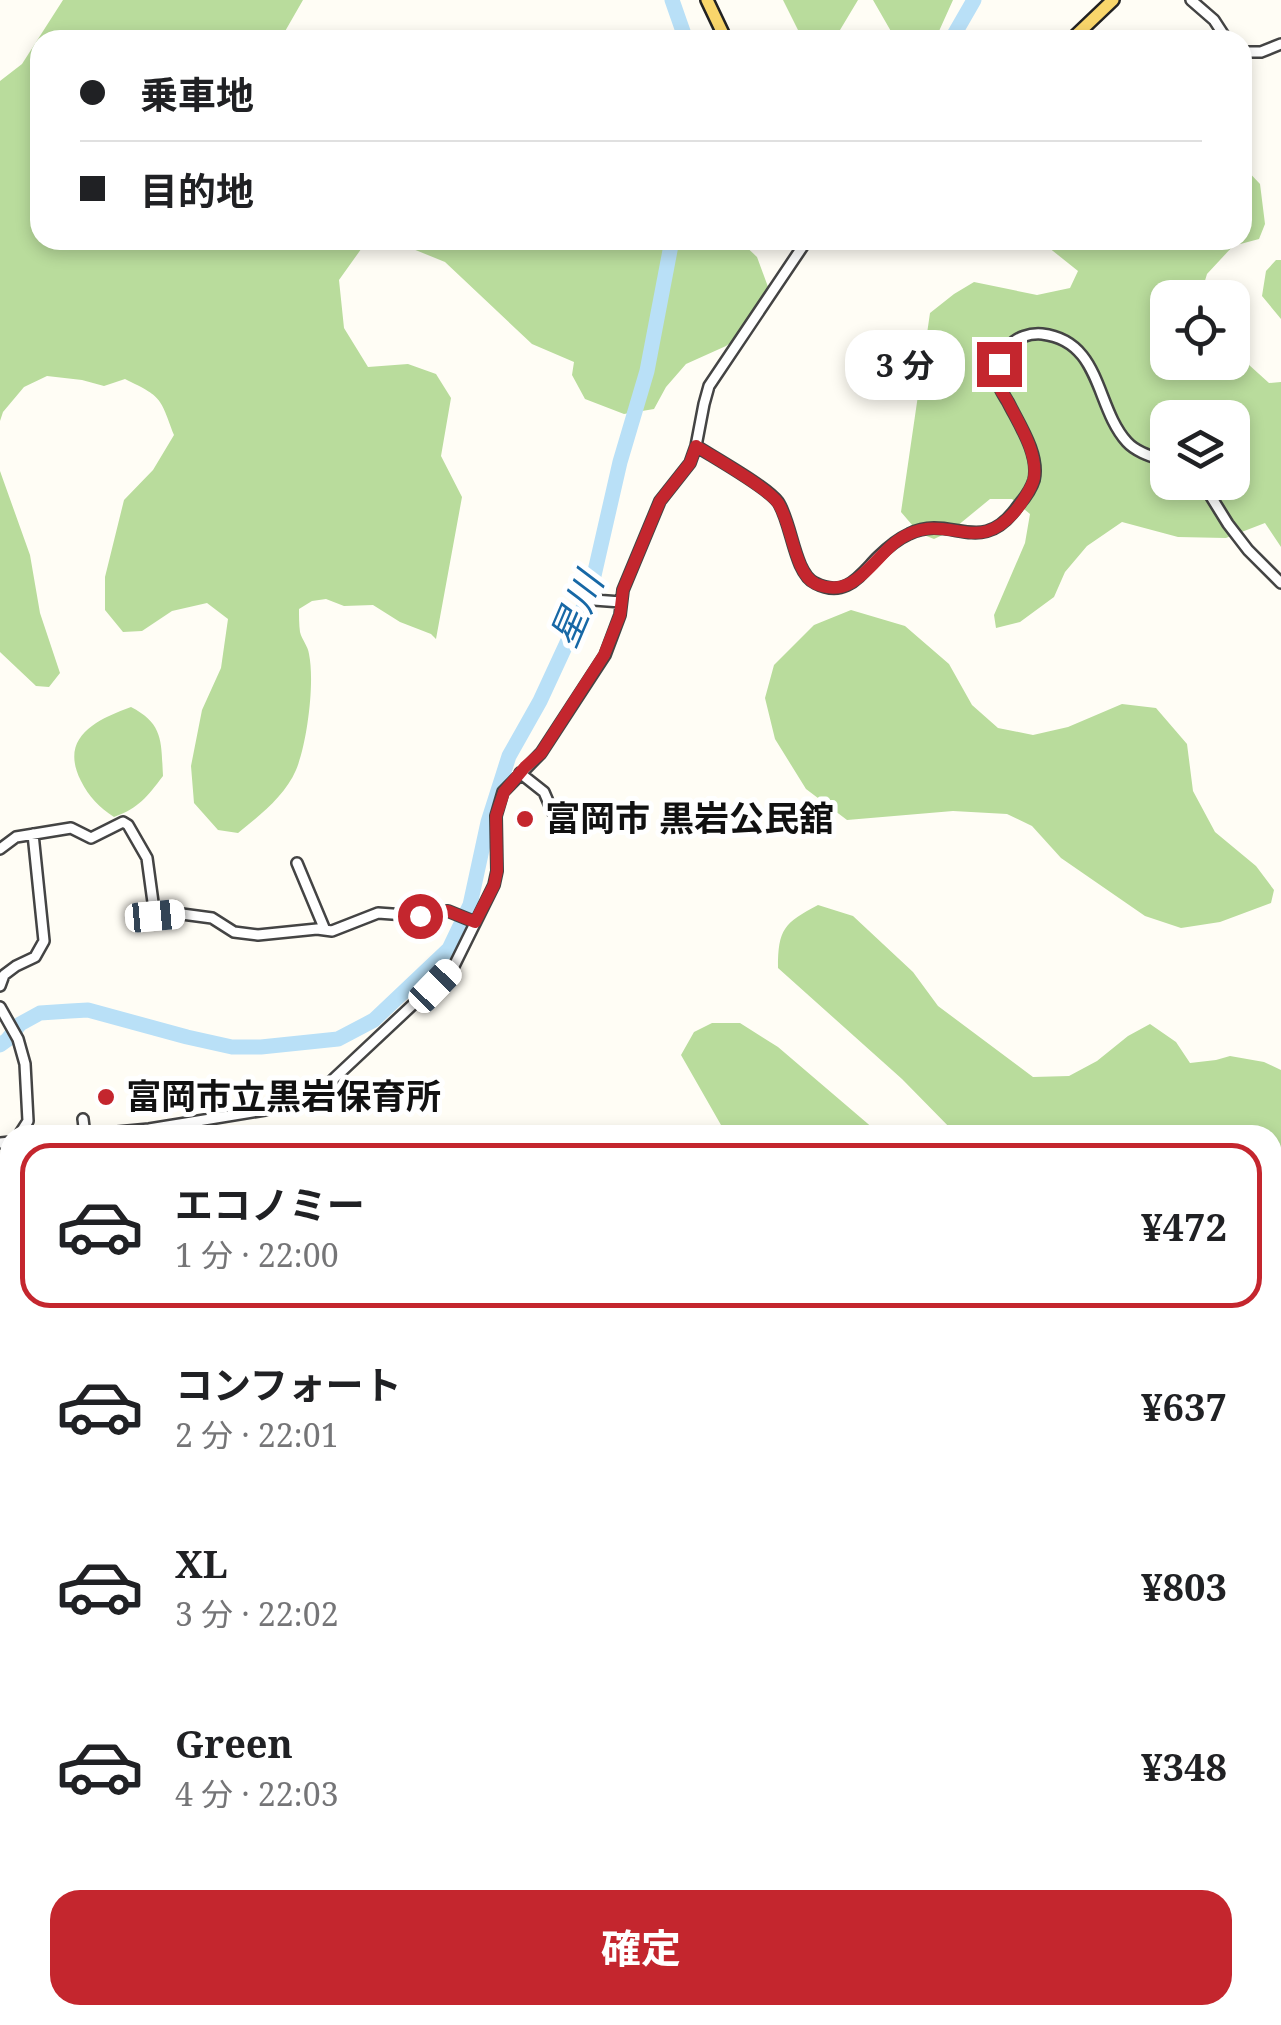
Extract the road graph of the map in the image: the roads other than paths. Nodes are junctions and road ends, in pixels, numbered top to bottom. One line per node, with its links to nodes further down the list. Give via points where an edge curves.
1 (707, 0): 4 (main road)
2 (1113, 0): 5 (main road)
3 (1191, 0): 6 (street)
4 (721, 30)
5 (1082, 30)
6 (1220, 30)
7 (1281, 44): 8 (street)
8 (1252, 52)
9 (801, 250): 10 (street, via 710,386)
10 (696, 446): 11 (street, via 777,501 812,582 846,587 912,532 930,527 981,534 1013,514 1034,480 1034,464 996,378 1011,343 1024,336 1055,338 1082,354 1126,442); 15 (street, via 660,501)
11 (1150, 455)
12 (1213, 500): 13 (street, via 1248,550)
13 (1281, 582)
14 (578, 595): 15 (street)
15 (621, 602): 16 (street, via 604,655 541,753)
16 (520, 773): 17 (street, via 544,792); 21 (street, via 496,816 497,871)
17 (557, 816)
18 (33, 834): 19 (street); 22 (street, via 71,828 92,838 128,825 146,858 155,916 212,918 234,932 258,935); 23 (street, via 44,942)
19 (0, 849)
20 (296, 863): 22 (street)
21 (474, 922): 22 (street, via 448,911 378,913); 28 (street, via 454,966 326,1087 300,1102)
22 (325, 930)
23 (0, 986)
24 (0, 1007): 26 (street, via 25,1064)
25 (83, 1118): 27 (street)
26 (25, 1125)
27 (84, 1125)
28 (186, 1125)

